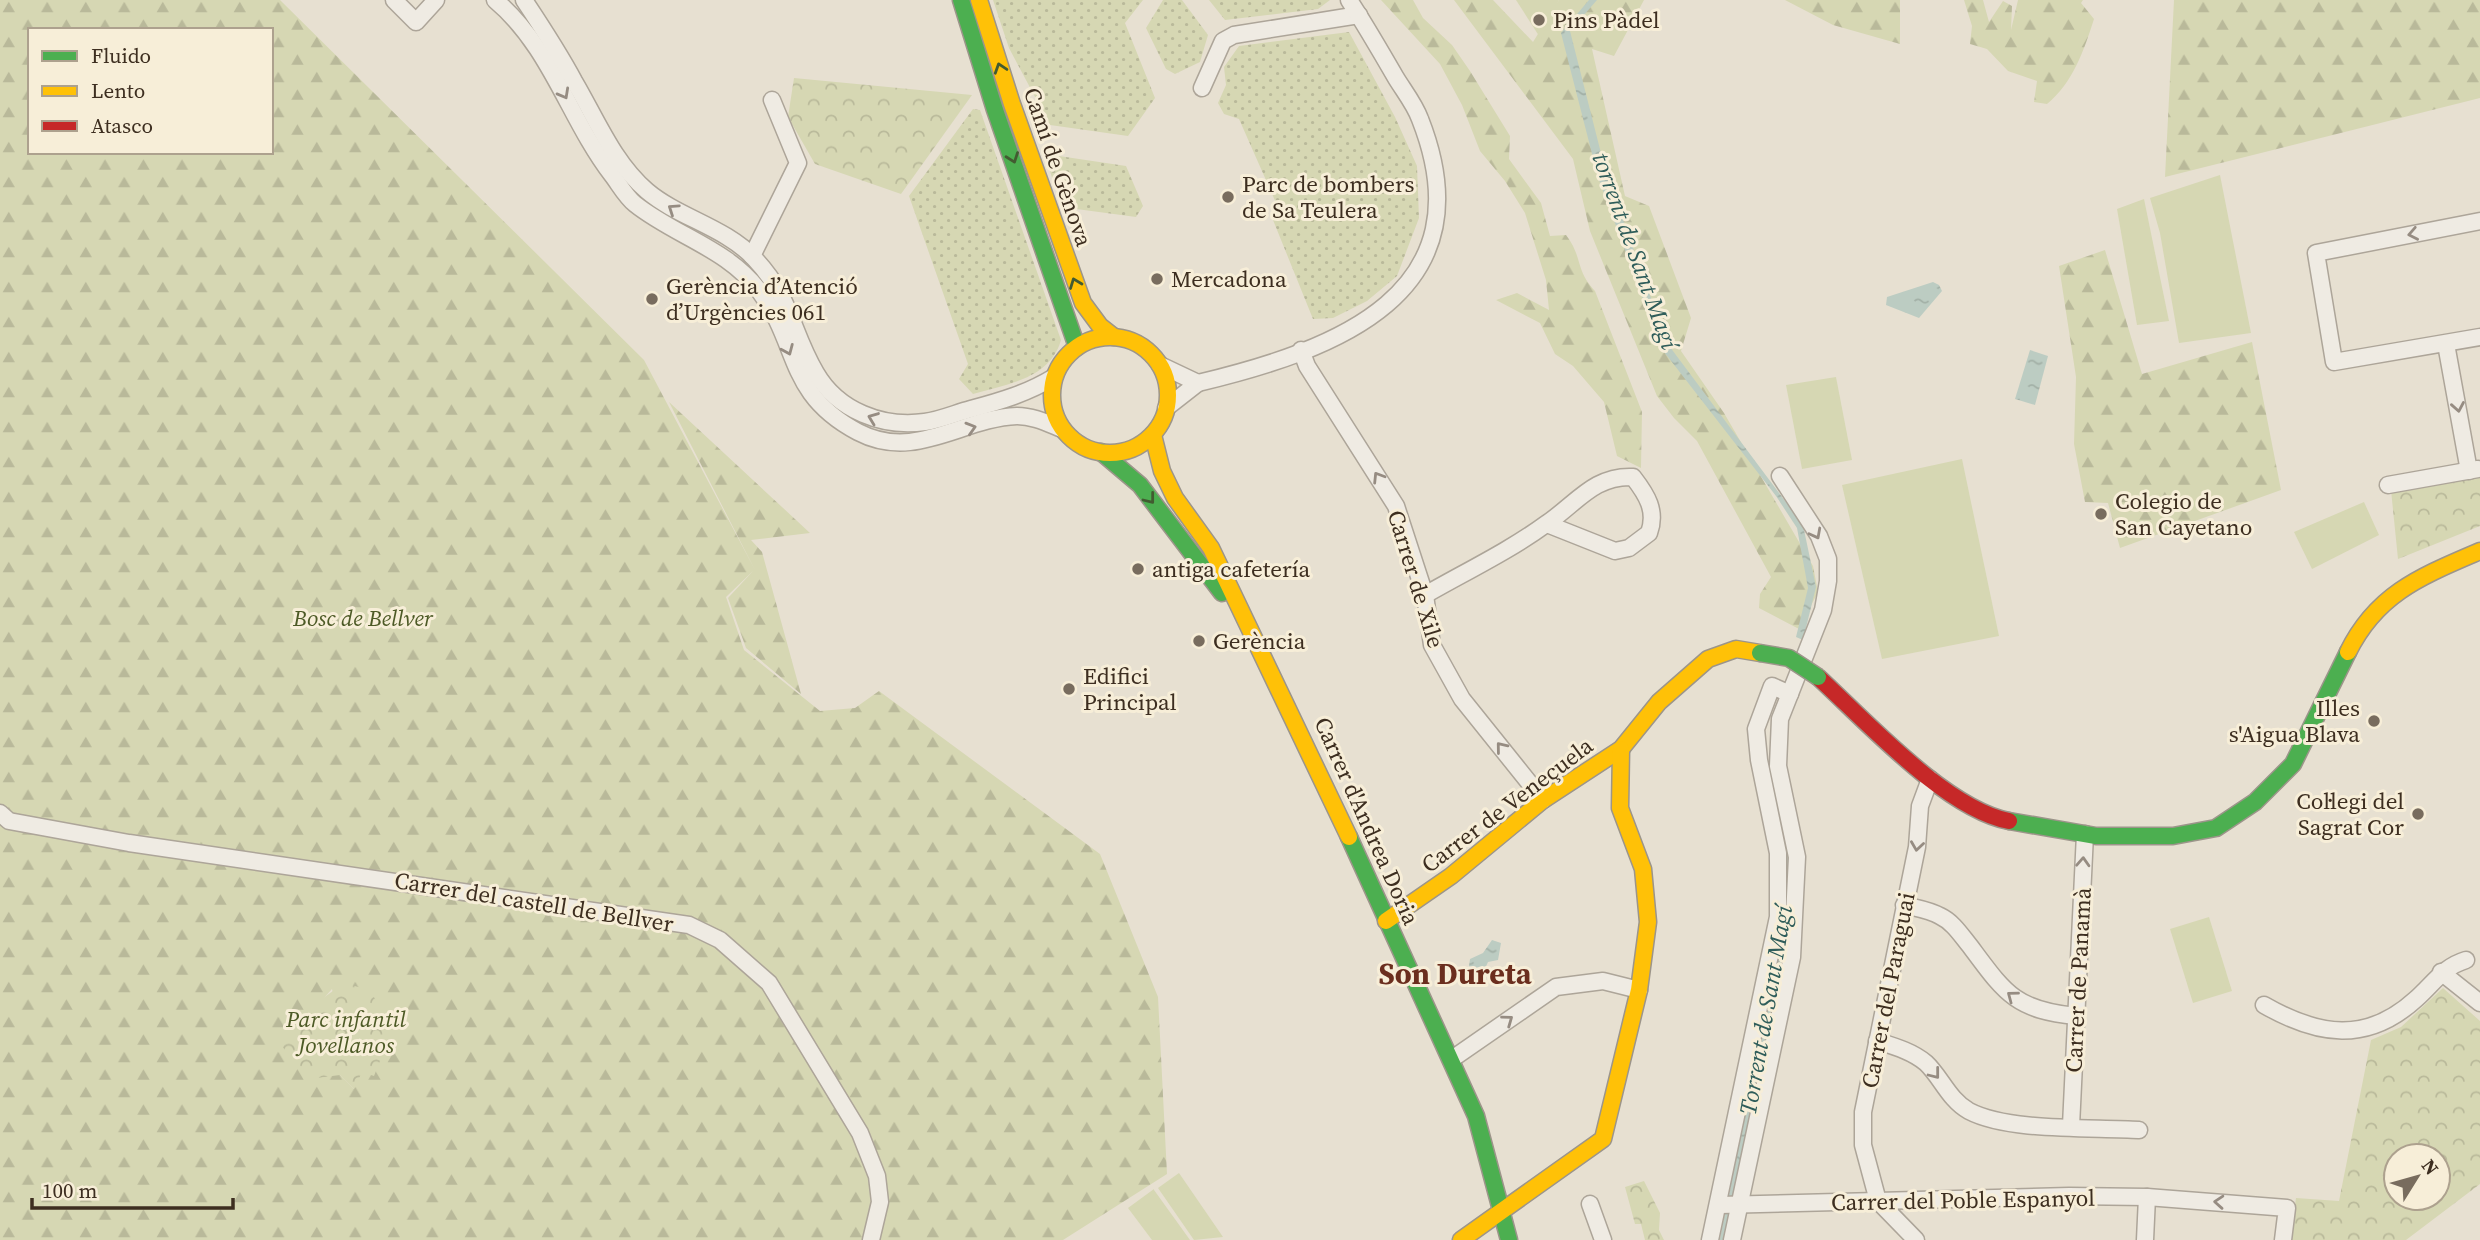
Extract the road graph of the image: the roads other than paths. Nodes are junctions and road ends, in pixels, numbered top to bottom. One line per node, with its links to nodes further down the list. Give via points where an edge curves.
1 (394, 0): 2 (street, via 416,22)
2 (436, 0)
3 (495, 0): 9 (street, via 527,32)
4 (524, 0): 9 (street, via 526,18 541,39); 14 (street, one-way to 4, via 645,190 613,151)
5 (961, 0): 19 (street, Camí de Gènova, one-way to 19)
6 (979, 0): 16 (street, Camí de Gènova, one-way to 6, via 1083,303)
7 (1349, 0): 8 (street)
8 (1359, 15): 10 (street, via 1234,35 1223,41); 20 (street, via 1420,117 1435,168 1438,203 1425,258 1397,297 1362,325)
9 (541, 54): 13 (street, one-way to 13, via 600,160 634,203)
10 (1202, 88)
11 (772, 100): 14 (street, via 797,163)
12 (2480, 221): 18 (street, one-way to 18, via 2316,253 2334,362)
13 (687, 234): 14 (street, via 695,232 733,254); 15 (street, via 741,270)
14 (752, 256): 15 (street, via 758,279 775,304); 22 (street, one-way to 14, via 1011,398 927,422 897,424 866,416 838,399 816,374 782,293)
15 (774, 316): 25 (street, one-way to 25, via 802,384 827,412 878,440 934,440 1015,416)
16 (1114, 337): 19 (street); 21 (street, via 1132,341)
17 (2480, 337): 18 (street)
18 (2446, 344): 28 (street, one-way to 28)
19 (1077, 347): 22 (street)
20 (1301, 350): 23 (street, via 1235,375); 33 (street, Carrer de Xile, one-way to 20, via 1396,506)
21 (1160, 365): 23 (street); 24 (street, via 1167,382)
22 (1054, 377): 25 (street, via 1055,416)
23 (1198, 383): 24 (street)
24 (1166, 408): 26 (street)
25 (1062, 429): 27 (street, via 1081,446)
26 (1153, 435): 27 (street, via 1138,447); 34 (street, Carrer d'Andrea Doria, via 1171,489 1210,548)
27 (1101, 452): 34 (street, one-way to 34, via 1140,485)
28 (2475, 470): 30 (street)
29 (1780, 476): 35 (street, one-way to 35, via 1819,536 1828,570 1823,610)
30 (2388, 485)
31 (1547, 524): 31 (street, via 1615,551 1629,548 1649,533 1652,508 1633,477 1616,477 1584,491); 33 (street)
32 (2480, 551): 40 (street, Carrer de Veneçuela, via 2416,579 2384,601 2358,632 2293,764 2255,802 2216,828 2174,836)
33 (1425, 595): 38 (street, Carrer de Xile, one-way to 33, via 1462,699 1432,645)
34 (1261, 647): 42 (street, Carrer d'Andrea Doria)
35 (1790, 694): 49 (street, via 1780,719 1778,766 1798,875 1792,957); 49 (street, via 1772,686 1756,729 1778,853 1778,917)
36 (1621, 749): 37 (street, Carrer de Veneçuela, bridge, via 1659,702 1708,659 1736,649 1789,658 1818,677); 38 (street, Carrer de Veneçuela); 45 (street, via 1620,808 1643,869 1648,922)
37 (1930, 779): 40 (street, Carrer de Veneçuela, via 1989,817); 41 (street, Carrer del Paraguai, one-way to 41, via 1920,806 1917,847)
38 (1543, 800): 42 (street, Carrer de Veneçuela, via 1451,876)
39 (0, 813): 59 (street, Carrer del castell de Bellver, via 9,821 129,844 689,925 720,940 769,984 860,1133 877,1176 880,1202)
40 (2085, 834): 48 (street, Carrer de Panamà, one-way to 40)
41 (1904, 905): 48 (street, one-way to 41, via 2024,1005 2000,987 1954,926 1940,915); 50 (street, Carrer del Paraguai)
42 (1386, 921): 51 (street, Carrer d'Andrea Doria)
43 (2466, 960): 44 (street)
44 (2441, 972): 46 (street); 47 (street, via 2401,1013 2353,1031 2308,1027)
45 (1639, 990): 51 (street, one-way to 45, via 1556,987 1603,981); 58 (street, via 1603,1139)
46 (2480, 1003)
47 (2264, 1005)
48 (2076, 1016): 52 (street, Carrer de Panamà)
49 (1768, 1018): 57 (street)
50 (1877, 1041): 52 (street, one-way to 52, via 1926,1063 1966,1109 1988,1119); 55 (street, Carrer del Paraguai, via 1863,1112 1863,1145)
51 (1452, 1059): 58 (street, Carrer d'Andrea Doria, via 1476,1115)
52 (2071, 1126): 53 (street)
53 (2139, 1130)
54 (2147, 1197): 55 (street, Carrer del Poble Espanyol); 66 (street); 67 (street, Carrer del Poble Espanyol, one-way to 54, via 2287,1208)
55 (1878, 1201): 57 (street, Carrer del Poble Espanyol); 65 (street)
56 (1590, 1204): 62 (street)
57 (1730, 1205): 63 (street); 64 (street)
58 (1502, 1212): 60 (street); 61 (street, Carrer d'Andrea Doria)
59 (872, 1240)
60 (1461, 1240)
61 (1509, 1240)
62 (1603, 1240)
63 (1710, 1240)
64 (1731, 1240)
65 (1916, 1240)
66 (2145, 1240)
67 (2283, 1240)

